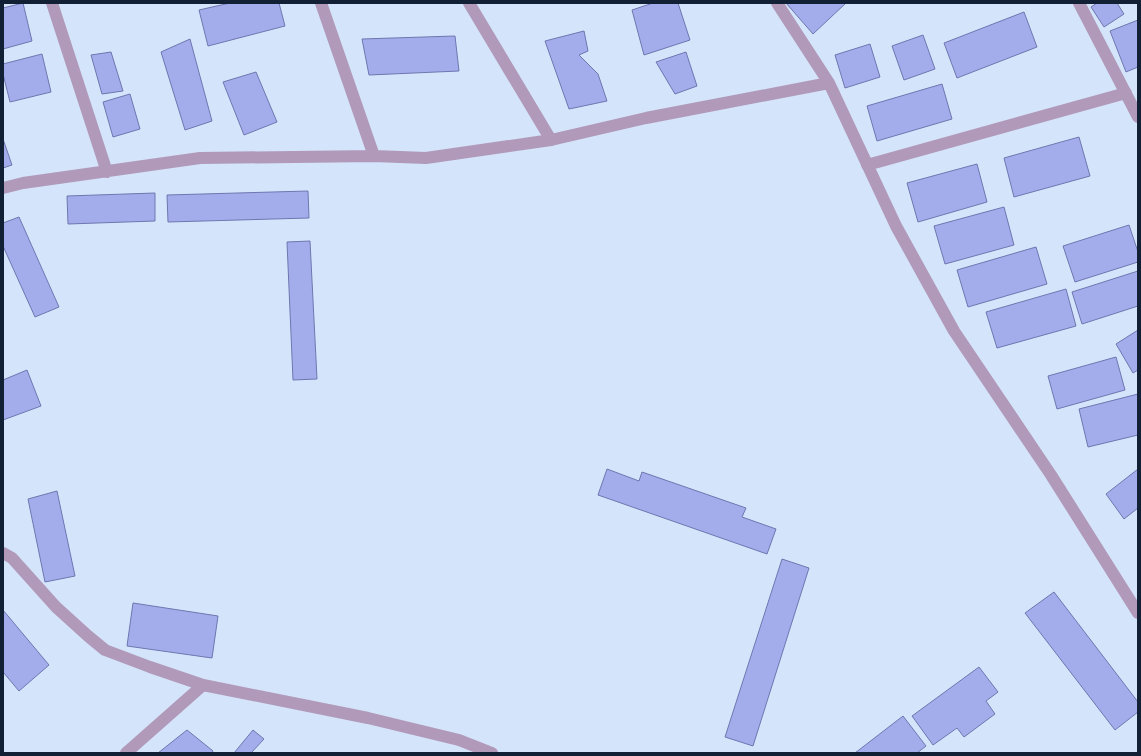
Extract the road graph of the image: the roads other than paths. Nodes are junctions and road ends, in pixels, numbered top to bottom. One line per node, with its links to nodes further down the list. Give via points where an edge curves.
1 (52, 3): 12 (street)
2 (322, 3): 10 (street)
3 (469, 3): 9 (street)
4 (777, 3): 6 (street)
5 (1079, 3): 7 (street)
6 (830, 83): 9 (street, via 646,118); 11 (street)
7 (1126, 93): 8 (street); 11 (street)
8 (1138, 117)
9 (551, 140): 10 (street, via 426,158)
10 (374, 156): 12 (street, via 200,158)
11 (867, 165): 15 (street, via 896,226 954,331 1051,475)
12 (107, 172): 13 (street)
13 (3, 188)
14 (3, 553): 16 (street, via 12,558 56,607 105,650)
15 (1138, 613)
16 (203, 685): 17 (street); 18 (street, via 368,718 459,740)
17 (126, 753)
18 (492, 753)

